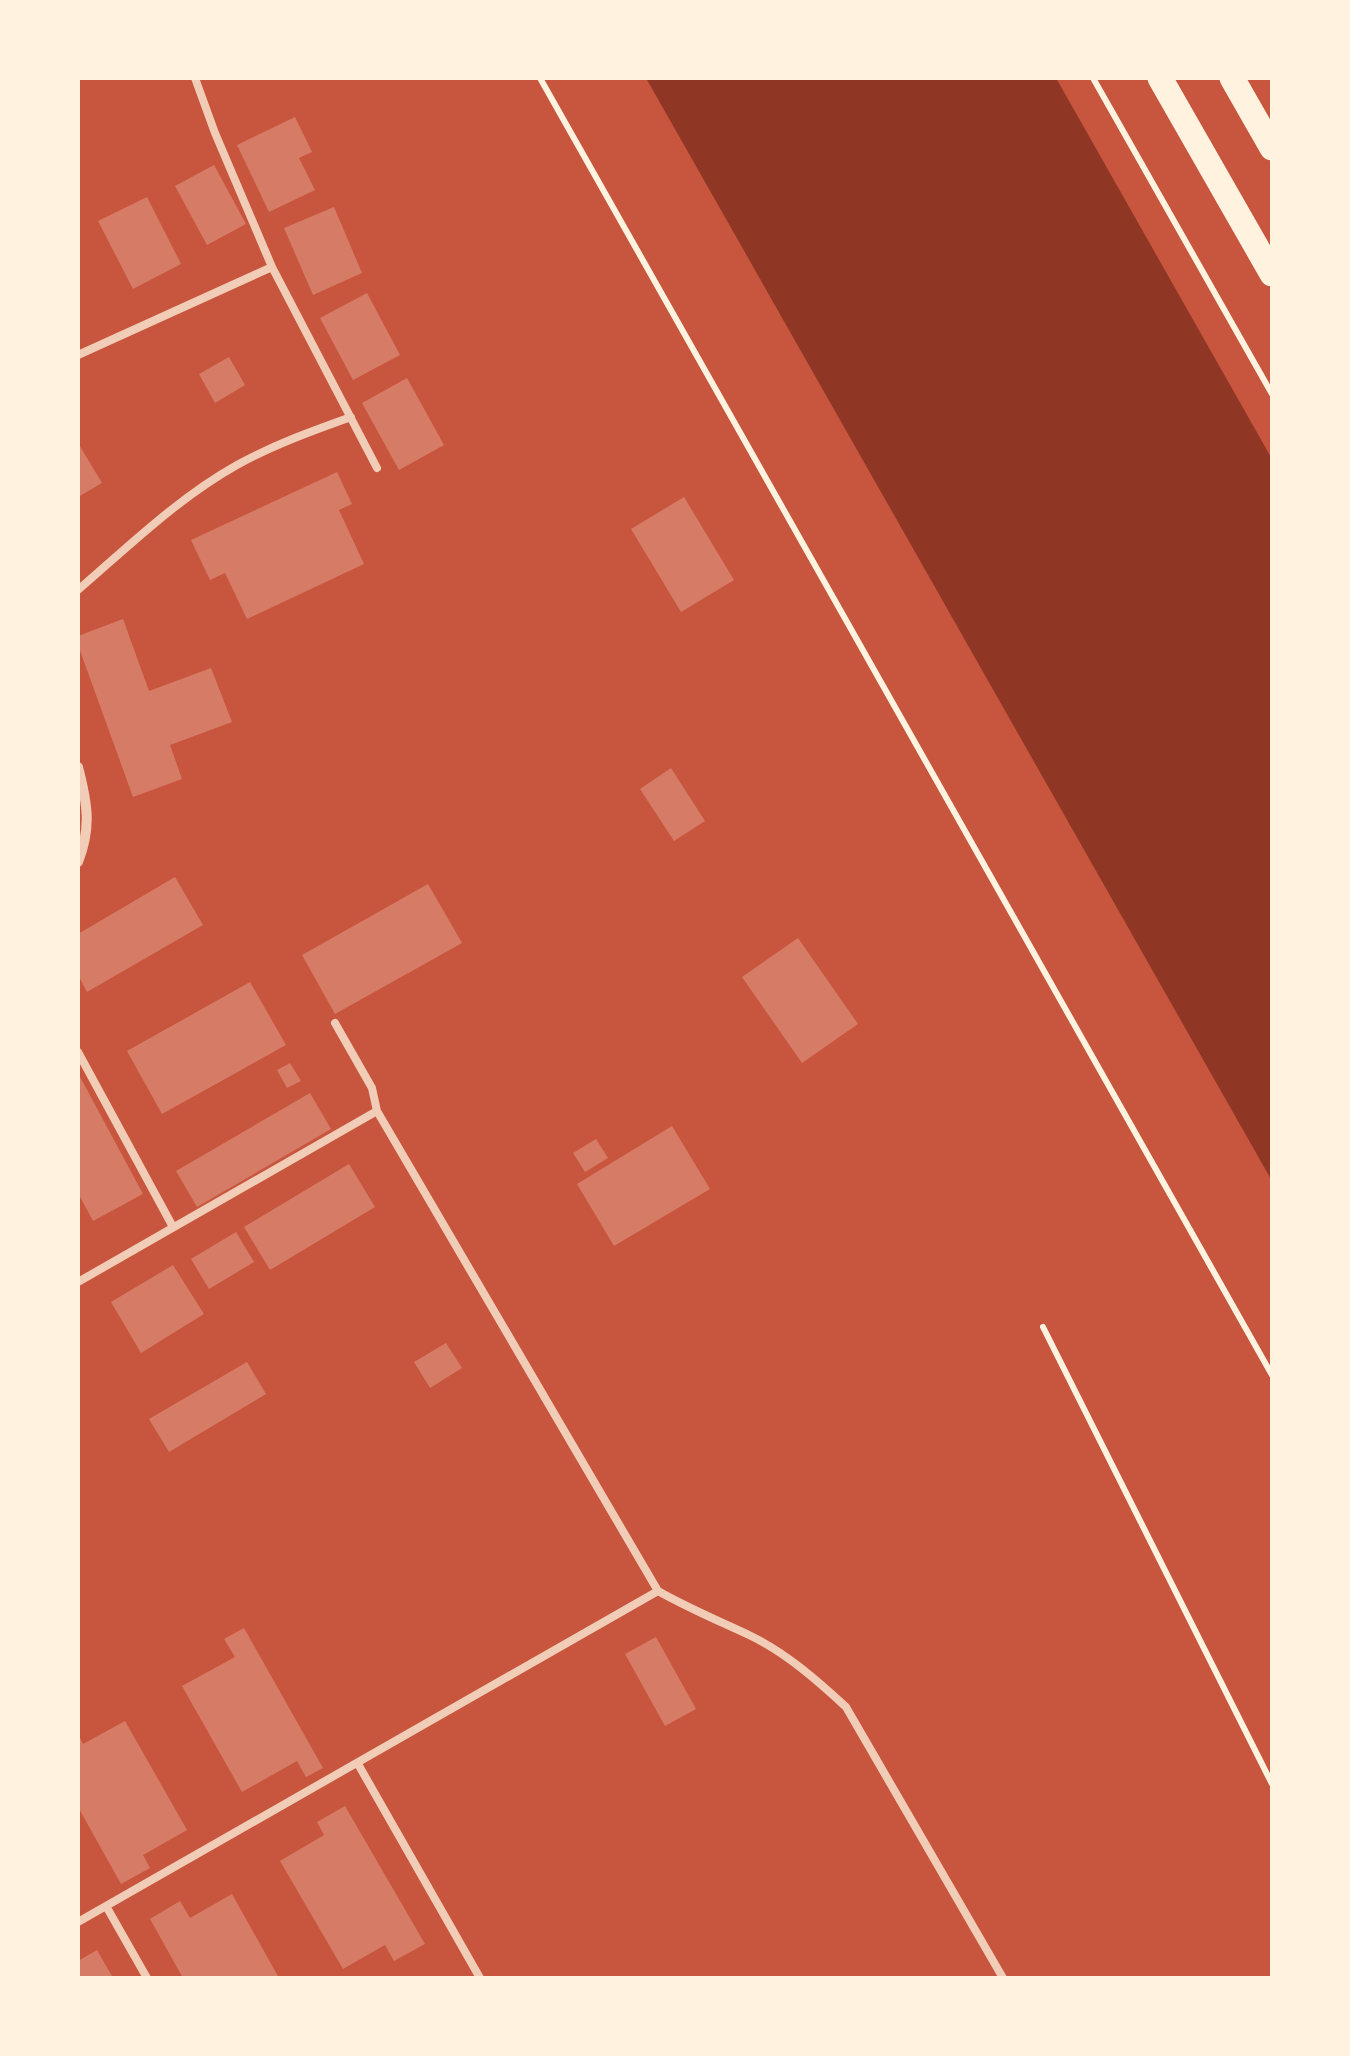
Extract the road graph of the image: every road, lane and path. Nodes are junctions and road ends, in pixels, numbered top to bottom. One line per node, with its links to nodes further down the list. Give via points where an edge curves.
1 (195, 78): 7 (lane)
2 (540, 78): 22 (path)
3 (1092, 78): 10 (path)
4 (1160, 78): 8 (main road)
5 (1232, 78): 6 (main road)
6 (1272, 148)
7 (272, 266): 9 (lane); 11 (lane)
8 (1272, 274)
9 (78, 355)
10 (1272, 394)
11 (351, 417): 12 (lane); 13 (lane, via 234,466)
12 (377, 468)
13 (78, 590)
14 (78, 767): 15 (street, via 88,807)
15 (78, 862)
16 (335, 1023): 18 (lane, via 372,1088)
17 (78, 1052): 19 (lane)
18 (377, 1111): 19 (lane); 23 (lane)
19 (173, 1228): 20 (lane)
20 (78, 1282)
21 (1043, 1327): 25 (path)
22 (1272, 1375)
23 (658, 1592): 24 (lane); 30 (lane, via 754,1637 846,1707)
24 (358, 1764): 26 (lane); 29 (lane)
25 (1272, 1784)
26 (106, 1906): 27 (lane); 28 (lane)
27 (78, 1922)
28 (147, 1978)
29 (480, 1978)
30 (1002, 1978)

